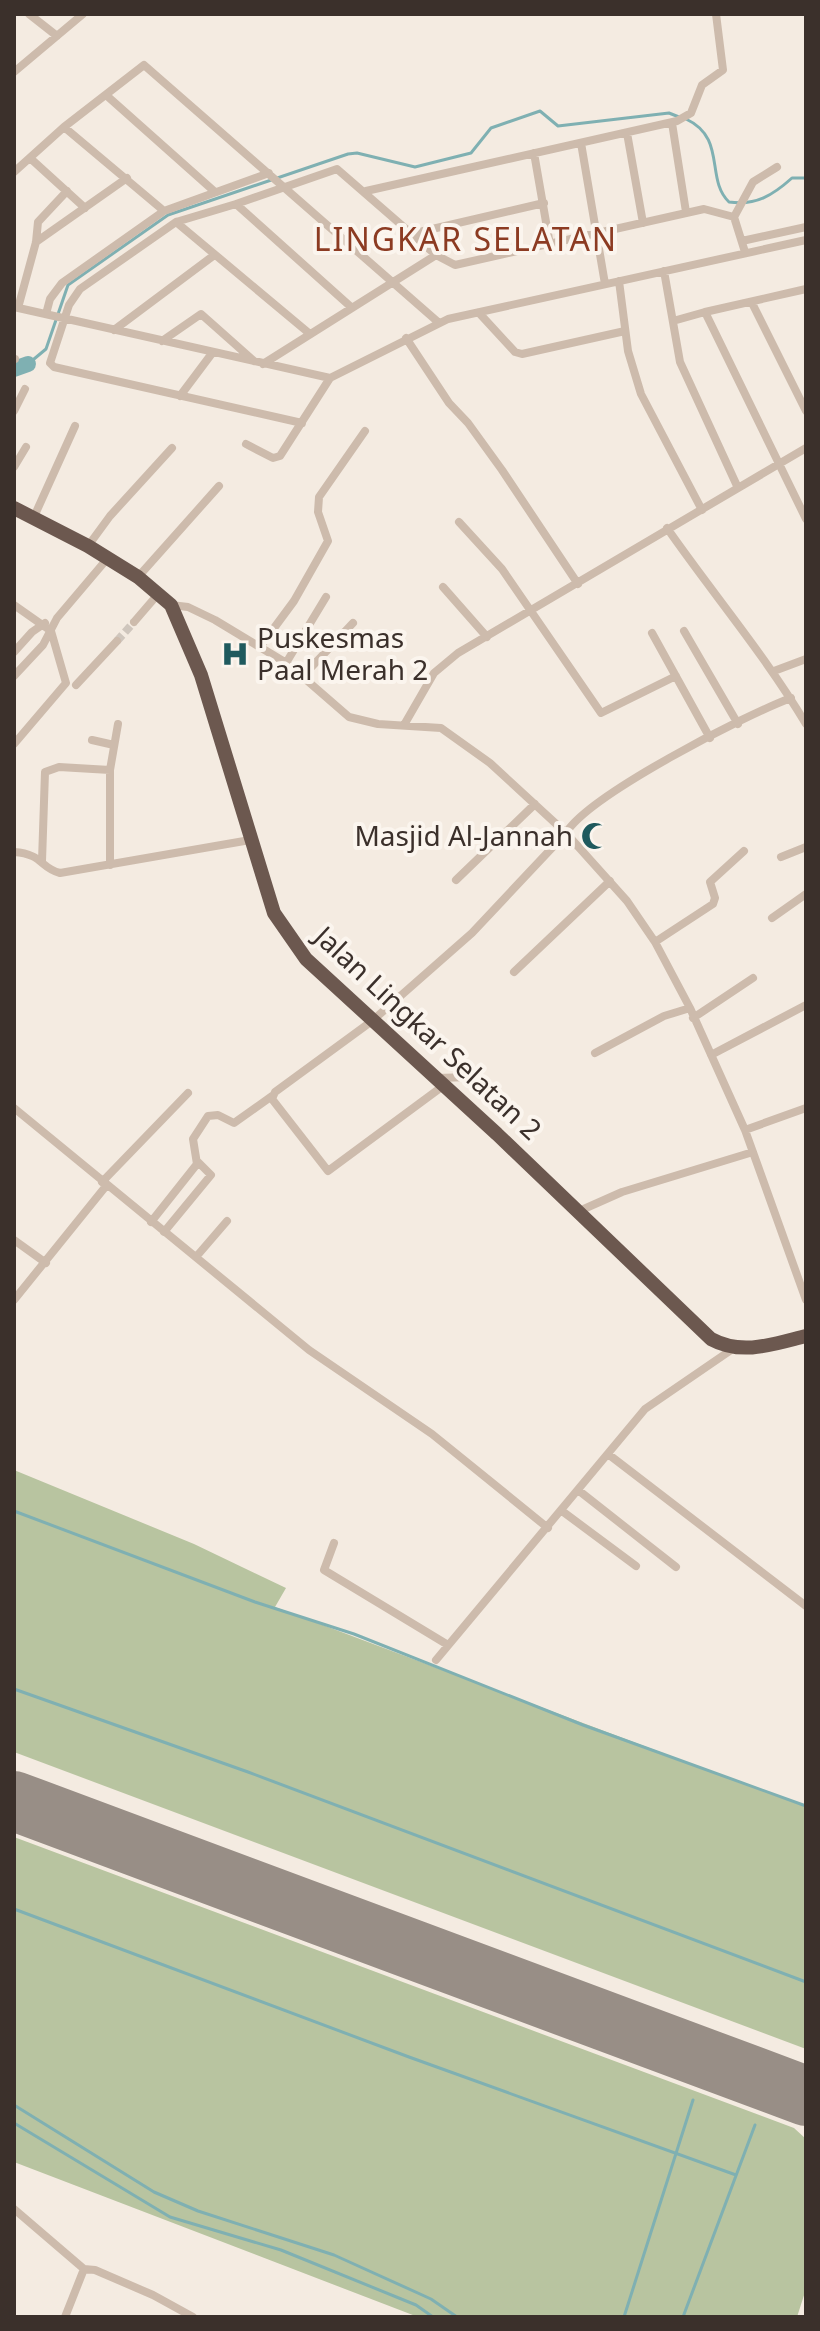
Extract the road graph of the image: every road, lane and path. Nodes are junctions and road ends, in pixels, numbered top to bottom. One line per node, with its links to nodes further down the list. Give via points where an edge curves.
1 (29, 14): 4 (street)
2 (83, 14): 4 (street)
3 (716, 14): 7 (street, via 723,70 702,85 691,113)
4 (57, 36): 5 (street)
5 (14, 72)
6 (106, 95): 8 (street); 15 (street, via 144,65); 20 (street)
7 (675, 122): 9 (street); 25 (street)
8 (64, 127): 12 (street); 16 (street)
9 (627, 133): 10 (street); 28 (street)
10 (581, 143): 11 (street); 31 (street)
11 (534, 153): 19 (street); 21 (street)
12 (30, 158): 14 (street); 18 (street)
13 (777, 167): 26 (street, via 760,175)
14 (14, 172)
15 (271, 174): 17 (street); 20 (street)
16 (127, 178): 23 (street); 24 (street)
17 (281, 186): 19 (street, via 337,169); 22 (street); 40 (street)
18 (67, 191): 23 (street); 34 (street, via 41,215)
19 (366, 191): 30 (street)
20 (215, 192): 24 (street)
21 (544, 203): 30 (street); 35 (street)
22 (236, 204): 27 (street); 45 (street)
23 (85, 208): 34 (street)
24 (164, 211): 49 (street, via 62,283 50,299)
25 (686, 212): 26 (street); 28 (street)
26 (735, 214): 33 (street)
27 (176, 222): 38 (street); 50 (street, via 80,289)
28 (643, 223): 31 (street)
29 (806, 227): 33 (street)
30 (415, 233): 37 (street)
31 (595, 235): 35 (street); 42 (street)
32 (806, 240): 36 (street)
33 (742, 241): 36 (street)
34 (36, 242): 46 (street)
35 (550, 245): 37 (street, via 455,265)
36 (745, 252): 39 (street)
37 (436, 255): 40 (street)
38 (213, 256): 53 (street); 55 (street)
39 (664, 271): 41 (street); 51 (street)
40 (392, 281): 45 (street); 52 (street)
41 (619, 281): 42 (street); 54 (street)
42 (605, 284): 48 (street)
43 (806, 289): 44 (street)
44 (752, 303): 47 (street); 64 (street)
45 (351, 307): 55 (street)
46 (16, 308): 49 (street)
47 (705, 312): 51 (street); 72 (street)
48 (480, 314): 52 (street); 54 (street, via 522,354)
49 (48, 315): 50 (street)
50 (63, 318): 53 (street); 62 (street, via 52,366)
51 (673, 321): 75 (street, via 680,362)
52 (438, 322): 56 (street)
53 (114, 330): 57 (street)
54 (625, 331): 78 (street, via 641,394)
55 (310, 334): 59 (street)
56 (406, 338): 60 (street); 86 (street)
57 (162, 341): 58 (street); 59 (street, via 201,314)
58 (213, 352): 59 (street); 62 (street)
59 (259, 363): 60 (street)
60 (330, 378): 65 (street)
61 (25, 389): 63 (street)
62 (180, 396): 65 (street)
63 (14, 411)
64 (806, 411)
65 (302, 423): 68 (street, via 278,457)
66 (75, 426): 79 (street)
67 (365, 431): 102 (street, via 319,497 328,541)
68 (246, 444)
69 (26, 447): 73 (street)
70 (172, 448): 83 (street)
71 (806, 448): 72 (street)
72 (779, 464): 75 (street); 76 (street)
73 (14, 467)
74 (219, 486): 85 (street)
75 (738, 488): 78 (street)
76 (802, 507): 80 (street)
77 (14, 508): 79 (highway, Jalan Lingkar Selatan 2)
78 (702, 510): 82 (street)
79 (33, 519): 83 (highway, Jalan Lingkar Selatan 2)
80 (806, 519)
81 (459, 522): 92 (street)
82 (667, 528): 86 (street); 106 (street)
83 (88, 546): 84 (highway, Jalan Lingkar Selatan 2)
84 (107, 559): 85 (highway, Jalan Lingkar Selatan 2); 95 (street)
85 (138, 577): 88 (highway, Jalan Lingkar Selatan 2)
86 (578, 584): 92 (street)
87 (443, 587): 99 (street)
88 (159, 593): 91 (highway, Jalan Lingkar Selatan 2); 93 (street)
89 (326, 597): 105 (street)
90 (14, 605): 95 (street)
91 (171, 605): 102 (street, via 188,607); 123 (highway, Jalan Lingkar Selatan 2, via 201,675)
92 (532, 612): 99 (street); 109 (street, via 601,713)
93 (134, 622)
94 (353, 623): 108 (street)
95 (48, 628): 97 (street); 101 (street); 118 (street, via 66,686)
96 (684, 631): 113 (street)
97 (32, 632): 101 (street); 103 (street)
98 (652, 633): 109 (street)
99 (487, 637): 115 (street, via 434,673)
100 (117, 641): 110 (street)
101 (43, 645): 107 (street)
102 (260, 647): 105 (street)
103 (14, 652)
104 (806, 659): 106 (street)
105 (286, 663): 108 (street)
106 (774, 671): 111 (street)
107 (14, 676)
108 (303, 676): 115 (street, via 349,717)
109 (676, 676): 116 (street)
110 (76, 685)
111 (791, 698): 113 (street); 114 (street)
112 (118, 724): 119 (street)
113 (738, 724): 116 (street)
114 (806, 724)
115 (404, 725): 121 (street, via 441,728)
116 (710, 738): 122 (street, via 606,796)
117 (92, 740): 119 (street)
118 (14, 744)
119 (114, 745): 120 (street)
120 (110, 770): 128 (street, via 59,767 45,772); 129 (street)
121 (535, 804): 122 (street); 130 (street)
122 (566, 833): 131 (street); 140 (street, via 472,933)
123 (250, 840): 129 (street); 140 (highway, Jalan Lingkar Selatan 2, via 285,932)
124 (806, 847): 127 (street)
125 (744, 851): 134 (street, via 710,882 713,904)
126 (14, 852): 128 (street, via 32,853)
127 (781, 857)
128 (42, 861): 129 (street, via 60,873)
129 (110, 865)
130 (456, 880)
131 (610, 881): 134 (street); 135 (street)
132 (806, 894): 133 (street)
133 (772, 918)
134 (655, 942): 138 (street)
135 (514, 972)
136 (753, 978): 139 (street)
137 (806, 1005): 142 (street)
138 (690, 1008): 139 (street); 141 (street)
139 (693, 1018): 142 (street)
140 (372, 1021): 143 (highway, Jalan Lingkar Selatan 2); 145 (street)
141 (595, 1053)
142 (711, 1055): 149 (street)
143 (439, 1082): 145 (street, via 328,1171); 146 (street, via 472,1077); 153 (highway, Jalan Lingkar Selatan 2)
144 (188, 1093): 152 (street)
145 (272, 1096): 151 (street, via 234,1123 208,1116 193,1139)
146 (494, 1104)
147 (14, 1108): 152 (street)
148 (806, 1108): 149 (street)
149 (745, 1130): 150 (street)
150 (753, 1152): 153 (street, via 622,1192); 161 (street)
151 (198, 1162): 155 (street); 156 (street, via 211,1175)
152 (104, 1184): 155 (street); 159 (street)
153 (577, 1212): 163 (highway, Jalan Lingkar Selatan 2, via 711,1339)
154 (227, 1221): 158 (street)
155 (151, 1222): 156 (street)
156 (164, 1232): 158 (street)
157 (14, 1240): 159 (street)
158 (196, 1257): 167 (street, via 309,1350 432,1434)
159 (46, 1263): 160 (street)
160 (14, 1300)
161 (806, 1300)
162 (806, 1336): 163 (highway)
163 (734, 1348): 164 (street, via 645,1409)
164 (608, 1454): 165 (street); 171 (street)
165 (578, 1490): 166 (street); 170 (street)
166 (562, 1511): 167 (street); 169 (street)
167 (548, 1528): 172 (street)
168 (334, 1543): 172 (street, via 324,1570)
169 (636, 1566)
170 (676, 1567)
171 (806, 1606)
172 (448, 1645): 173 (street)
173 (436, 1660)
174 (14, 2209): 175 (street)
175 (84, 2269): 176 (street); 177 (street, via 153,2295)
176 (65, 2317)
177 (193, 2317)

